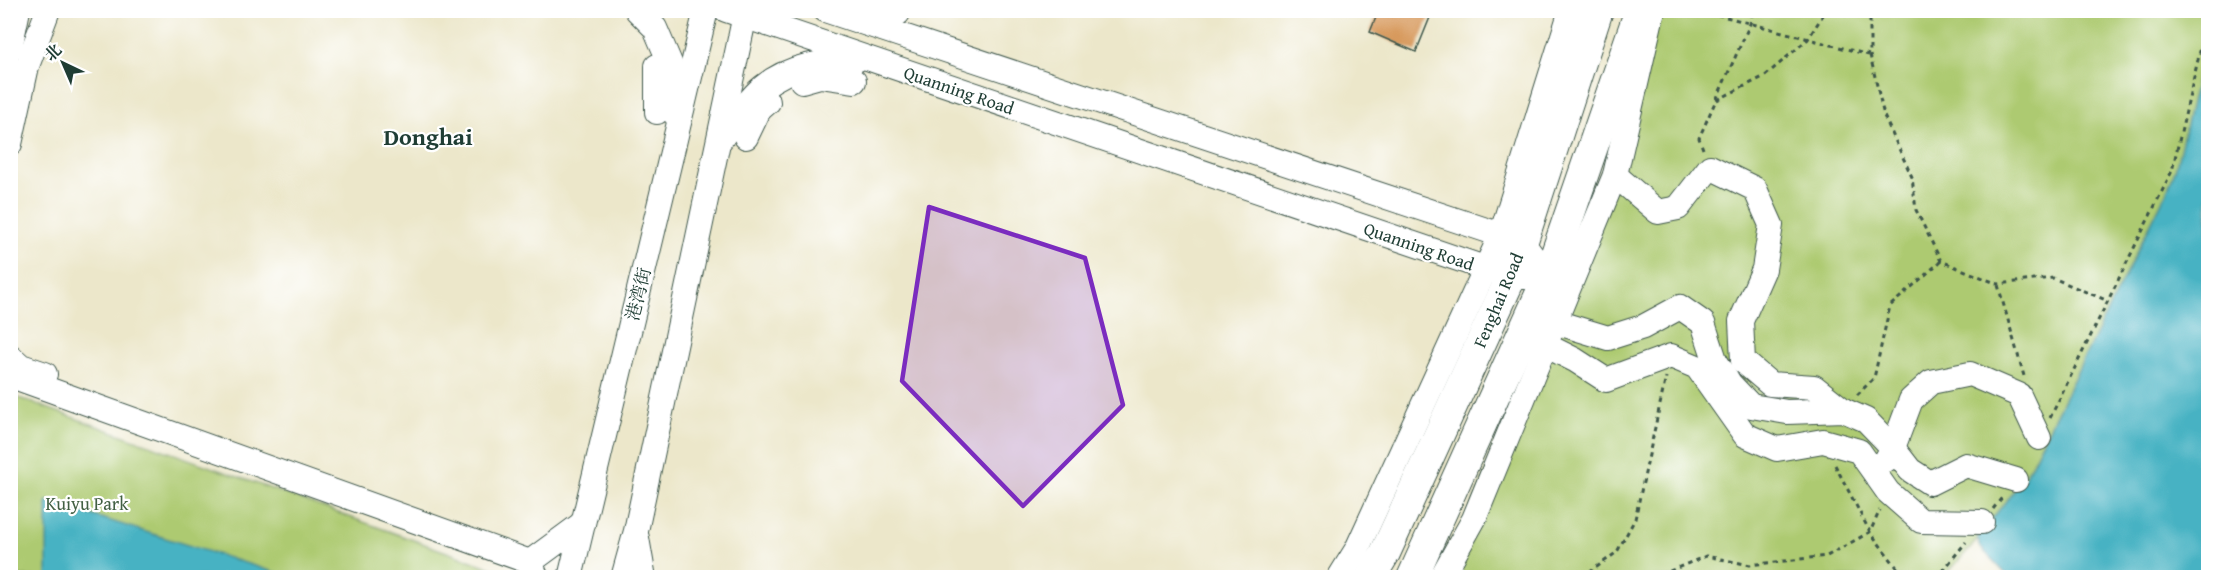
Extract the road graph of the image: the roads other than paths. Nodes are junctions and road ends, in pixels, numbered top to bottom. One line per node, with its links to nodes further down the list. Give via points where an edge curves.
1 (18, 10): 13 (street)
2 (48, 10): 20 (street, via 27,66)
3 (618, 10): 16 (street, via 642,34 657,65)
4 (637, 10): 17 (street, via 656,28 670,63)
5 (706, 10): 17 (street, 港湾街)
6 (825, 10): 12 (street, Quanning Road)
7 (1571, 10): 22 (street)
8 (1598, 10): 22 (main road, Fenghai Road)
9 (1640, 10): 24 (main road, Fenghai Road)
10 (1653, 10): 21 (street)
11 (739, 12): 14 (street, Quanning Road); 19 (street)
12 (857, 17): 22 (street, Quanning Road)
13 (10, 48)
14 (871, 60): 19 (street, via 821,62 786,72 761,88); 23 (street, Quanning Road)
15 (854, 81): 18 (street, via 820,76 788,85 759,110)
16 (657, 112)
17 (677, 130): 34 (street, 港湾街)
18 (746, 137)
19 (717, 143): 35 (street)
20 (10, 144)
21 (1615, 175): 25 (street); 28 (street, via 1658,212 1678,208 1710,167 1755,189 1772,225 1764,269 1741,321 1743,361 1770,384 1814,387)
22 (1512, 239): 23 (main road, Fenghai Road); 24 (street)
23 (1498, 273): 24 (street, Quanning Road); 42 (street); 43 (main road, Fenghai Road, via 1385,552)
24 (1548, 277): 44 (main road, Fenghai Road)
25 (1555, 322): 26 (street); 28 (street, via 1608,338 1643,327 1680,308 1703,323 1715,360 1751,406 1787,412)
26 (1545, 345): 32 (street, via 1606,380 1671,356 1697,367 1745,435 1777,449 1823,441 1859,451); 45 (street, via 1474,519)
27 (12, 376): 36 (street, via 21,366); 37 (street, via 16,393); 38 (street)
28 (1843, 410): 30 (street, via 1866,420)
29 (2039, 438): 30 (street, via 2019,395 1970,374 1931,382 1911,400)
30 (1893, 448): 31 (street, via 1910,470 1930,483 1966,465); 32 (street)
31 (2016, 480)
32 (1882, 484): 33 (street, via 1921,521)
33 (1982, 522)
34 (583, 523): 38 (street); 39 (street, 港湾街)
35 (636, 531): 40 (street); 41 (street)
36 (490, 535)
37 (478, 556)
38 (533, 570)
39 (570, 578)
40 (623, 578)
41 (644, 578)
42 (1339, 578)
43 (1370, 578)
44 (1412, 578)
45 (1442, 578)

